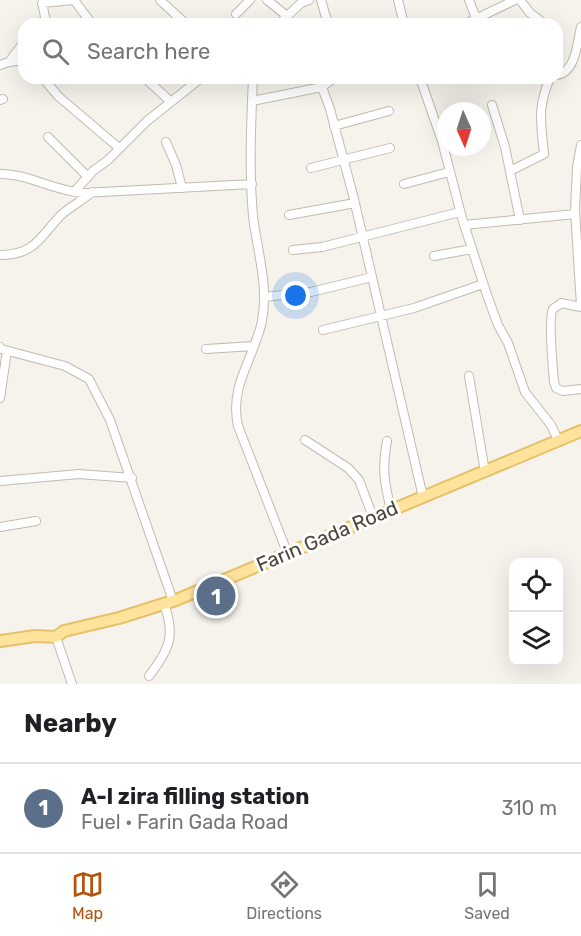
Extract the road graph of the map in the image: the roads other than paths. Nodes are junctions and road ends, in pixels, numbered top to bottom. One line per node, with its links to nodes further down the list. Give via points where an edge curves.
1 (160, 0): 14 (street)
2 (250, 0): 10 (street)
3 (267, 0): 11 (street)
4 (321, 0): 15 (street)
5 (398, 0): 16 (street)
6 (469, 0): 17 (street)
7 (514, 0): 17 (street)
8 (520, 0): 18 (street)
9 (304, 1): 11 (street)
10 (236, 14)
11 (287, 16)
12 (45, 18): 13 (street, via 42,3 74,0)
13 (88, 18)
14 (180, 18)
15 (326, 18)
16 (402, 18)
17 (476, 18)
18 (537, 18)
19 (581, 27): 24 (street, via 571,67)
20 (18, 50): 22 (street)
21 (18, 61): 22 (street)
22 (9, 62): 23 (street)
23 (0, 65)
24 (563, 73)
25 (48, 84): 41 (street)
26 (152, 84): 34 (street)
27 (194, 84): 34 (street)
28 (253, 84): 33 (street)
29 (326, 84): 32 (street)
30 (422, 84): 47 (street)
31 (548, 84): 46 (street, via 540,110 544,154)
32 (322, 87): 33 (street); 37 (street)
33 (252, 101): 50 (street)
34 (171, 102): 41 (street)
35 (492, 105): 46 (street)
36 (389, 111): 37 (street)
37 (334, 126): 43 (street)
38 (48, 137): 49 (street)
39 (166, 142): 52 (street)
40 (581, 145): 44 (street)
41 (119, 148): 49 (street)
42 (390, 148): 43 (street)
43 (344, 160): 45 (street); 55 (street)
44 (579, 166): 58 (street)
45 (311, 168)
46 (510, 171): 59 (street)
47 (449, 172): 51 (street); 56 (street)
48 (0, 174): 53 (street, via 27,177)
49 (88, 177): 53 (street)
50 (252, 184): 52 (street); 69 (street)
51 (404, 184)
52 (182, 188): 54 (street)
53 (74, 192): 54 (street)
54 (92, 192): 64 (street, via 25,252)
55 (355, 203): 57 (street); 61 (street)
56 (460, 212): 60 (street); 61 (street)
57 (289, 215)
58 (577, 217): 59 (street); 66 (street)
59 (520, 220): 60 (street)
60 (464, 225): 62 (street)
61 (363, 236): 63 (street); 67 (street)
62 (472, 249): 65 (street); 68 (street)
63 (293, 250)
64 (0, 255)
65 (434, 256)
66 (579, 263): 70 (street)
67 (372, 277): 69 (street); 71 (street)
68 (483, 284): 71 (street); 81 (street, via 525,392)
69 (264, 297): 73 (street)
70 (581, 306): 77 (street, via 561,303 554,308 551,332 556,388)
71 (381, 317): 72 (street); 86 (street)
72 (323, 330)
73 (254, 346): 75 (street); 91 (street, via 238,385 235,411)
74 (4, 349): 78 (street); 84 (street, via 65,366 89,379)
75 (206, 349)
76 (469, 376): 83 (street)
77 (581, 389)
78 (0, 398)
79 (581, 431): 81 (main road, Farin Gada Road)
80 (305, 440): 88 (street, via 348,468 359,480)
81 (558, 440): 83 (main road, Farin Gada Road)
82 (387, 441): 87 (street, via 384,483)
83 (485, 472): 86 (main road, Farin Gada Road)
84 (132, 478): 85 (street, via 79,474); 92 (street)
85 (0, 481)
86 (423, 497): 87 (main road, Farin Gada Road)
87 (391, 509): 88 (main road, Farin Gada Road)
88 (373, 517): 91 (main road, Farin Gada Road)
89 (36, 521): 90 (street)
90 (0, 527)
91 (287, 552): 92 (main road, Farin Gada Road)
92 (169, 602): 93 (main road, Farin Gada Road, via 64,631); 95 (street, via 171,640)
93 (56, 637): 94 (main road, Farin Gada Road); 96 (street)
94 (0, 641)
95 (149, 676)
96 (72, 684)

